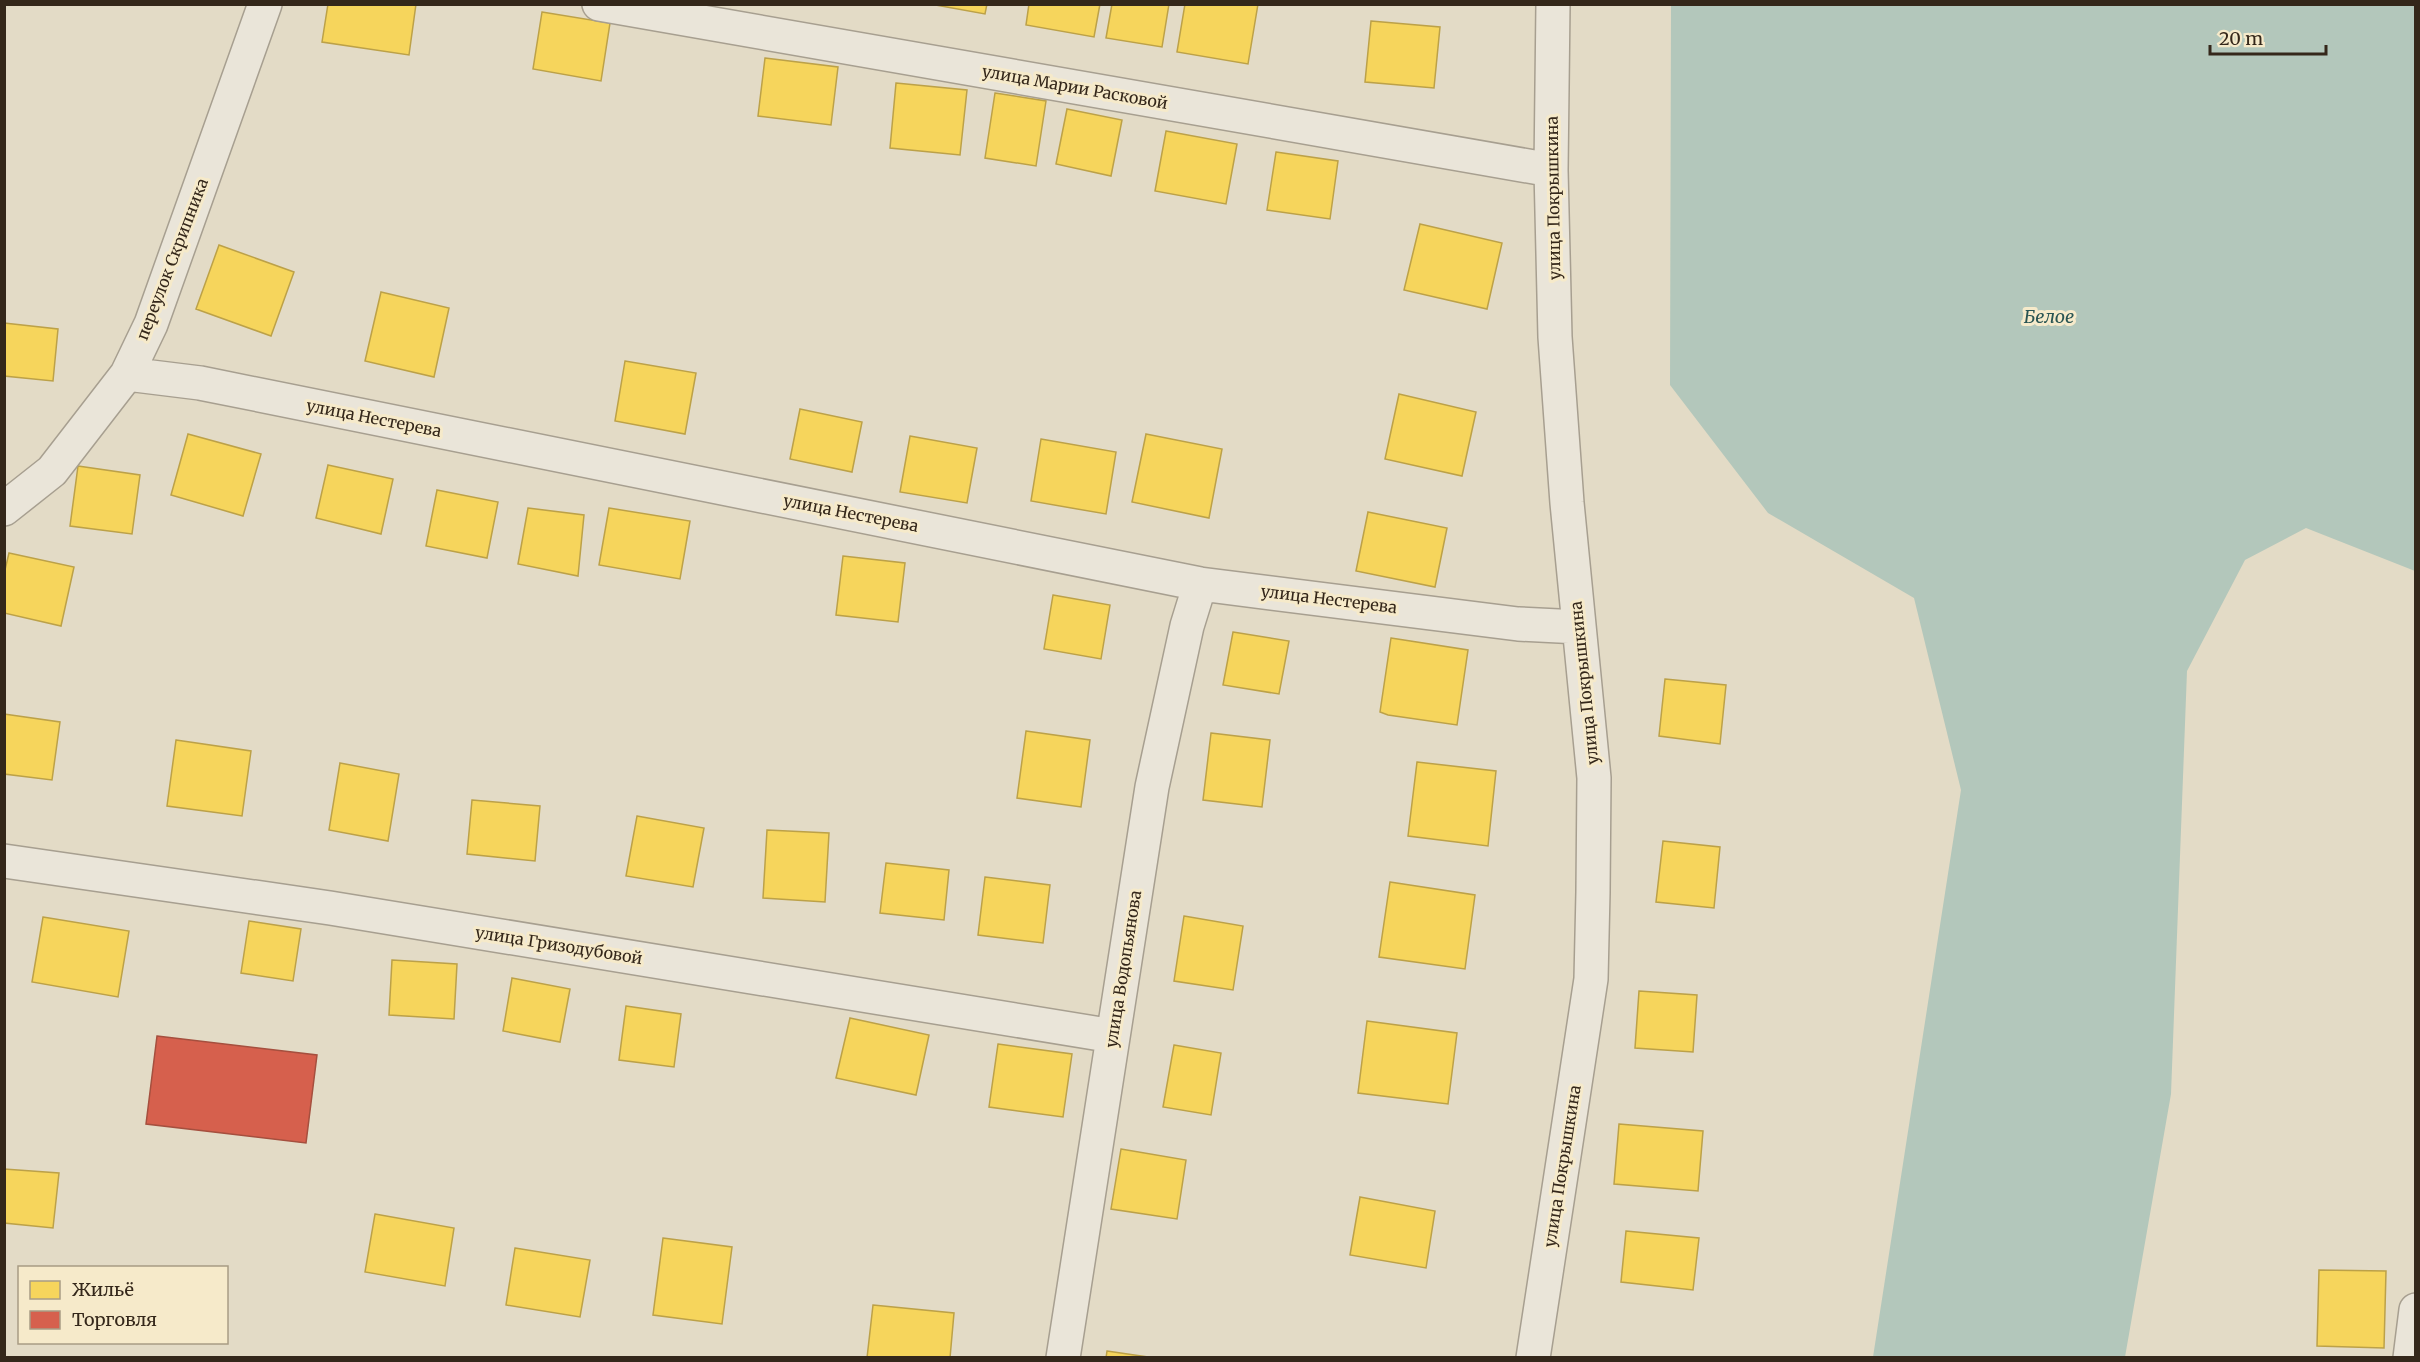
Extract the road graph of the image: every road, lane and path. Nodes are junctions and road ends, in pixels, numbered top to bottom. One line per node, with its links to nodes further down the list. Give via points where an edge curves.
1 (265, 4): 5 (street, переулок Скрипника, via 151,324)
2 (599, 4): 4 (street, улица Марии Расковой)
3 (1553, 4): 4 (street, улица Покрышкина)
4 (1551, 170): 8 (street, улица Покрышкина, via 1555,337)
5 (127, 374): 6 (street, переулок Скрипника, via 52,471); 7 (street, улица Нестерева, via 200,382)
6 (4, 509)
7 (1200, 584): 8 (street, улица Нестерева, via 1518,624); 10 (street, улица Водопьянова, via 1186,626 1152,787)
8 (1579, 627): 13 (street, улица Покрышкина, via 1594,778 1591,979)
9 (4, 861): 10 (street, улица Гризодубовой, via 342,910)
10 (1113, 1036): 12 (street, улица Водопьянова)
11 (2415, 1310): 14 (street)
12 (1063, 1358)
13 (1533, 1358)
14 (2410, 1358)

